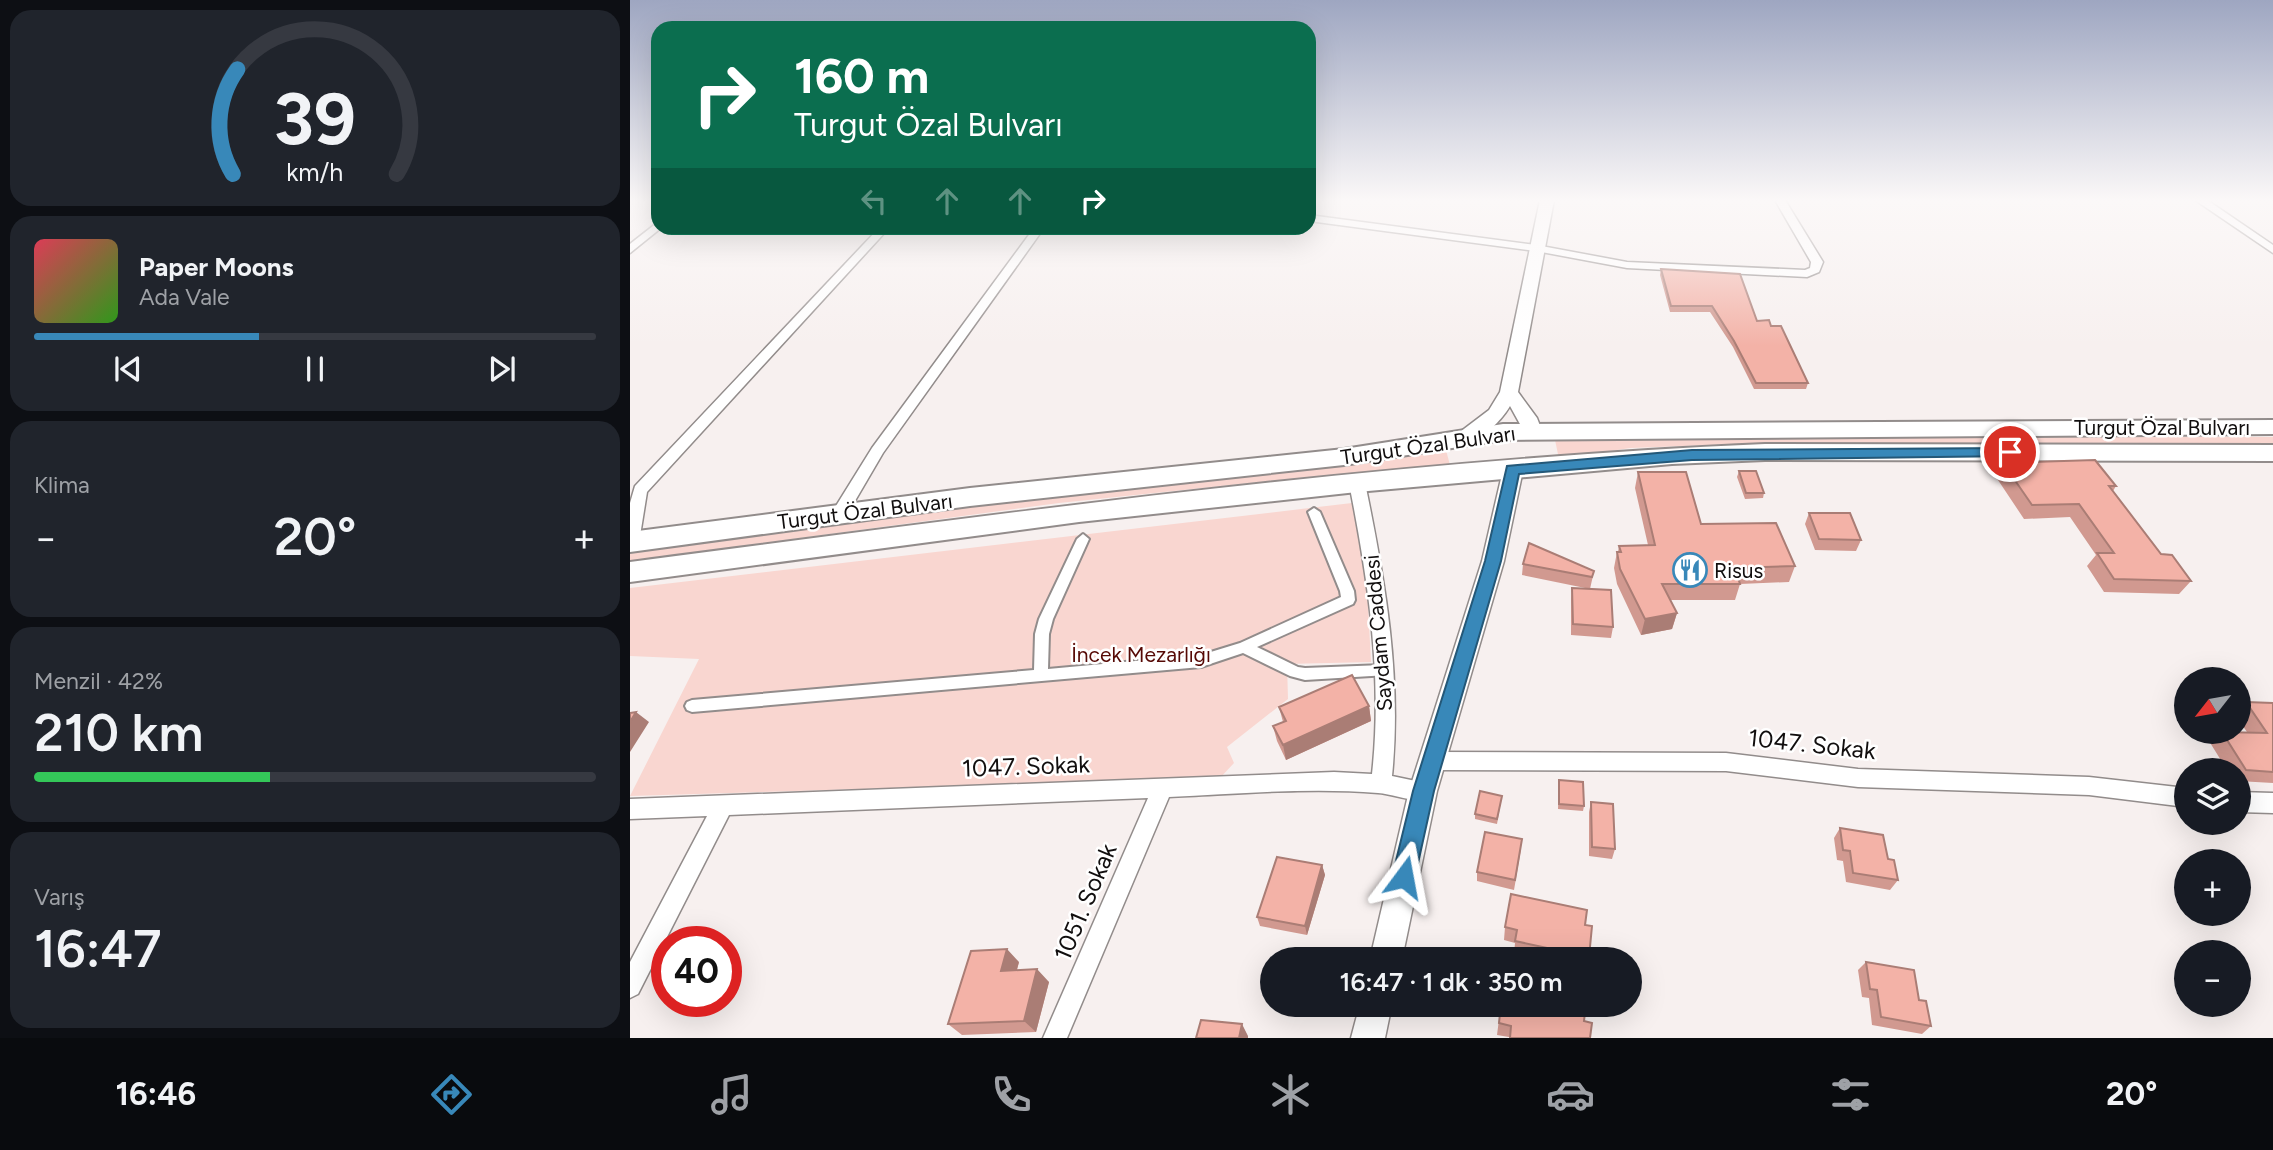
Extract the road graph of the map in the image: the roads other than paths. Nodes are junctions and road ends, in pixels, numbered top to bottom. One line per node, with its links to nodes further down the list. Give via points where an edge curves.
1 (865, 248): 17 (street, via 640,490)
2 (1024, 248): 15 (street, via 877,451)
3 (1536, 248): 6 (street)
4 (1538, 248): 5 (street, via 1627,265 1807,274 1815,270 1817,262)
5 (1809, 248)
6 (1509, 393): 8 (street); 10 (street, via 1496,414)
7 (2273, 427): 8 (main road, Turgut Özal Bulvarı)
8 (1533, 431): 9 (main road, Turgut Özal Bulvarı)
9 (1503, 432): 10 (main road, Turgut Özal Bulvarı); 12 (main road, via 1522,436 1533,446 1528,464); 12 (main road, via 1480,441 1477,454 1494,468)
10 (1467, 436): 15 (main road, Turgut Özal Bulvarı, via 1344,457)
11 (2273, 453): 12 (main road, Turgut Özal Bulvarı, via 1765,453)
12 (1513, 470): 13 (main road, Turgut Özal Bulvarı); 23 (street, via 1493,561)
13 (1357, 483): 18 (main road, Turgut Özal Bulvarı, via 1066,514); 20 (street, Saydam Caddesi, via 1373,562)
14 (1314, 512): 19 (street, via 1348,600)
15 (839, 514): 17 (main road, Turgut Özal Bulvarı)
16 (1083, 539): 21 (street, via 1046,619)
17 (630, 542)
18 (630, 572)
19 (1244, 648): 20 (street, via 1305,674); 21 (street, via 1200,661)
20 (1383, 671): 24 (street, Saydam Caddesi, via 1386,752)
21 (1041, 674): 22 (street)
22 (692, 706)
23 (1433, 761): 26 (street); 27 (street, 1047. Sokak, via 1726,762 1858,778 2089,786)
24 (1381, 784): 25 (street, 1047. Sokak, via 1334,781); 26 (street, 1047. Sokak)
25 (1163, 787): 30 (street, 1047. Sokak); 35 (street, 1051. Sokak)
26 (1423, 791): 32 (street)
27 (2174, 797)
28 (2251, 802): 29 (street)
29 (2273, 803)
30 (724, 804): 31 (street, 1047. Sokak); 33 (street)
31 (630, 809)
32 (1389, 947)
33 (630, 986)
34 (1373, 1017): 36 (street)
35 (1055, 1038)
36 (1368, 1038)

